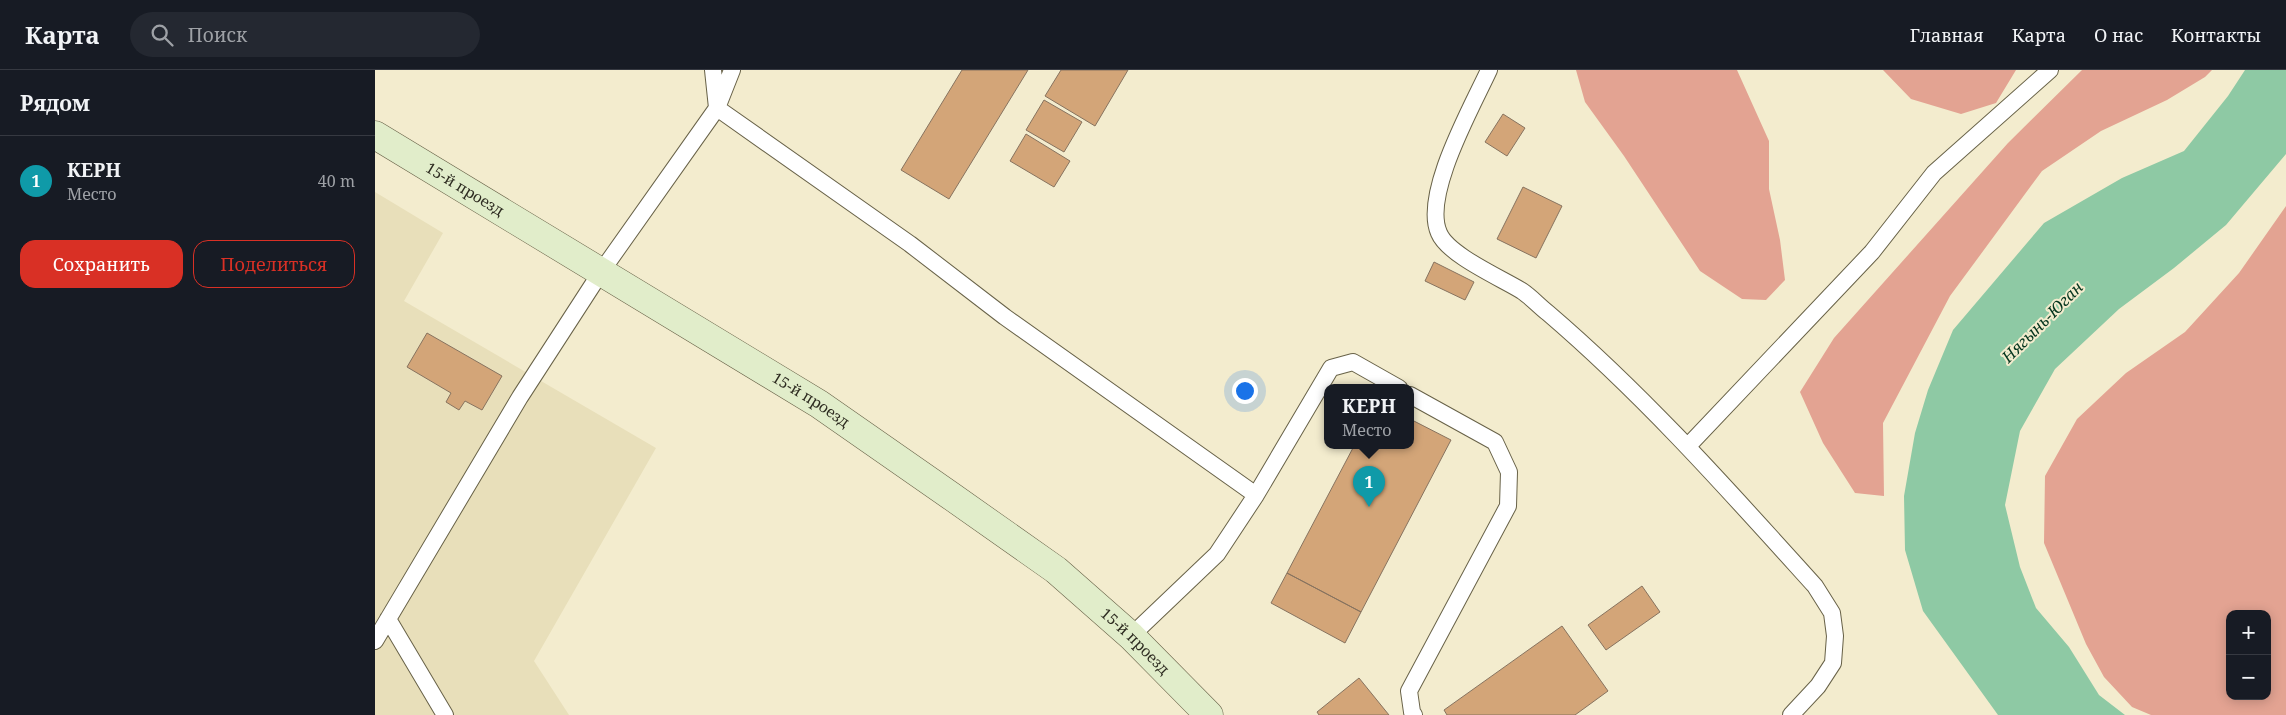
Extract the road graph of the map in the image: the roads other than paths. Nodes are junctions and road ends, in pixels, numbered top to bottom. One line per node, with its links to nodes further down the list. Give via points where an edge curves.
1 (713, 70): 5 (lane)
2 (732, 70): 5 (lane)
3 (1489, 70): 10 (lane, via 1443,172 1435,207 1439,234 1452,250 1523,292)
4 (2050, 70): 10 (lane, via 1934,173 1872,252)
5 (717, 108): 7 (lane); 11 (lane, via 911,244 1005,317)
6 (375, 135): 7 (main road, 15-й проезд)
7 (601, 272): 12 (lane, via 520,397); 13 (main road, 15-й проезд, via 842,421 1056,570)
8 (1392, 384): 11 (lane, via 1353,362 1331,368)
9 (1414, 396): 17 (lane, via 1495,442 1509,472 1508,506 1409,691)
10 (1688, 446): 18 (lane, via 1815,586 1832,613 1835,636 1833,663 1818,686)
11 (1255, 496): 13 (lane, via 1217,554)
12 (388, 619): 14 (lane); 15 (lane)
13 (1131, 636): 16 (main road, 15-й проезд)
14 (375, 641)
15 (445, 715)
16 (1209, 715)
17 (1414, 715)
18 (1791, 715)

